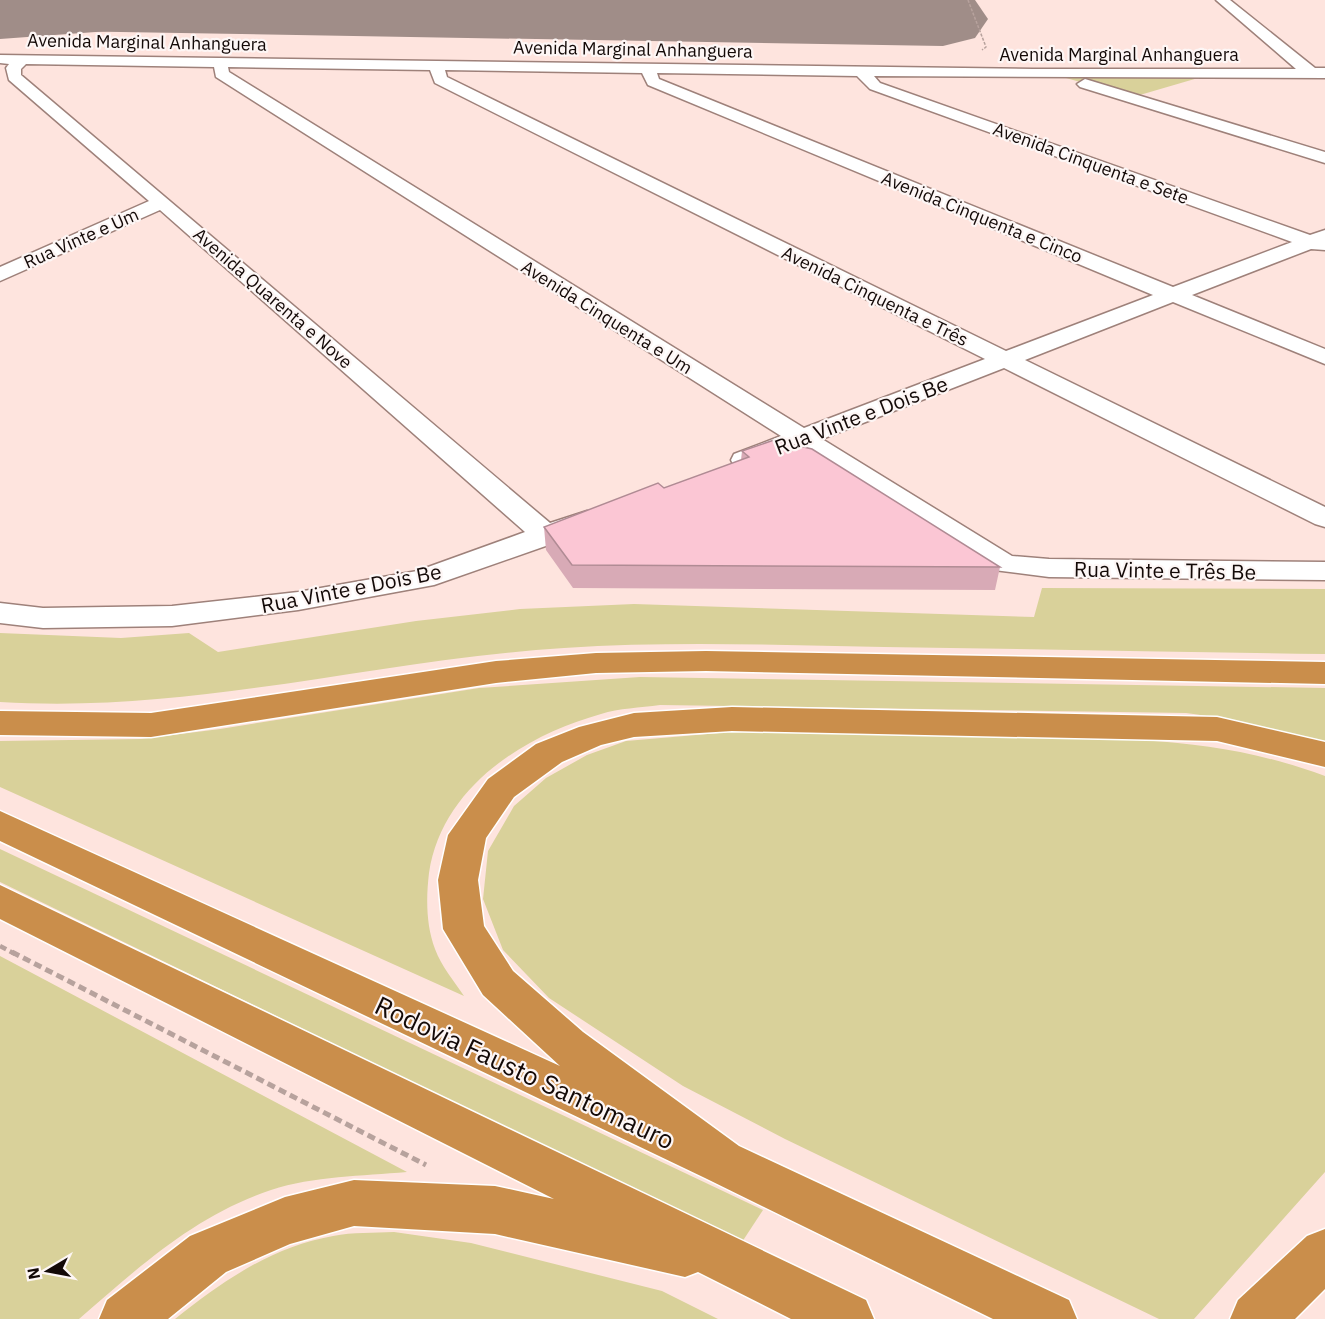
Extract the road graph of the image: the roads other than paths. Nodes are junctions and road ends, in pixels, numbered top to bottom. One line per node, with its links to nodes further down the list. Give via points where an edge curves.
1 (1216, 4): 2 (street); 7 (street)
2 (1253, 45)
3 (11, 59): 4 (street, Avenida Marginal Anhanguera); 15 (street, Avenida Quarenta e Nove, via 14,77)
4 (221, 62): 5 (street, Avenida Marginal Anhanguera); 21 (street, Avenida Cinquenta e Um, via 221,75)
5 (436, 65): 6 (street, Avenida Marginal Anhanguera); 20 (street, Avenida Cinquenta e Três, via 440,80)
6 (647, 68): 8 (street, Avenida Marginal Anhanguera); 18 (street, Avenida Cinquenta e Cinco, via 653,82)
7 (1316, 70): 10 (street, Avenida Marginal Anhanguera, via 1275,68)
8 (862, 72): 11 (street, Avenida Marginal Anhanguera); 16 (street, Avenida Cinquenta e Sete, via 875,86)
9 (1228, 73): 10 (street, Avenida Marginal Anhanguera); 11 (street, Avenida Marginal Anhanguera); 13 (street)
10 (1246, 73): 12 (street)
11 (1033, 74): 13 (street)
12 (1303, 88)
13 (1133, 99): 14 (street)
14 (1325, 158)
15 (162, 202): 17 (street, Rua Vinte e Um); 25 (street, Avenida Quarenta e Nove)
16 (1320, 241): 18 (street, Rua Vinte e Dois Be)
17 (0, 275)
18 (1172, 295): 19 (street, Avenida Cinquenta e Cinco); 20 (street, Rua Vinte e Dois Be)
19 (1325, 357)
20 (1005, 360): 21 (street, Rua Vinte e Dois Be); 24 (street, Avenida Cinquenta e Três)
21 (801, 438): 22 (street, Rua Vinte e Dois Be); 26 (street, Avenida Cinquenta e Um)
22 (724, 468)
23 (613, 510): 25 (street, Rua Vinte e Dois Be)
24 (1325, 518)
25 (547, 536): 28 (street, Rua Vinte e Dois Be, via 423,579 298,601 172,616 43,618)
26 (1005, 564): 27 (street, Rua Vinte e Três Be, via 1049,568)
27 (1325, 571)
28 (0, 613)
29 (1325, 673): 30 (highway, via 706,661 596,663 496,672 151,725)
30 (0, 723)
31 (1325, 755): 34 (highway, via 1217,729 732,719 634,725 591,735 549,753 501,788 467,835 458,880 464,929 498,983 567,1046)
32 (0, 825): 34 (highway, Rodovia Fausto Santomauro)
33 (0, 901): 36 (highway)
34 (722, 1162): 39 (highway, Rodovia Fausto Santomauro)
35 (1325, 1254): 40 (highway)
36 (738, 1264): 37 (highway, via 495,1210 354,1203 285,1221 208,1254); 38 (highway)
37 (126, 1319)
38 (847, 1319)
39 (1050, 1319)
40 (1257, 1319)

